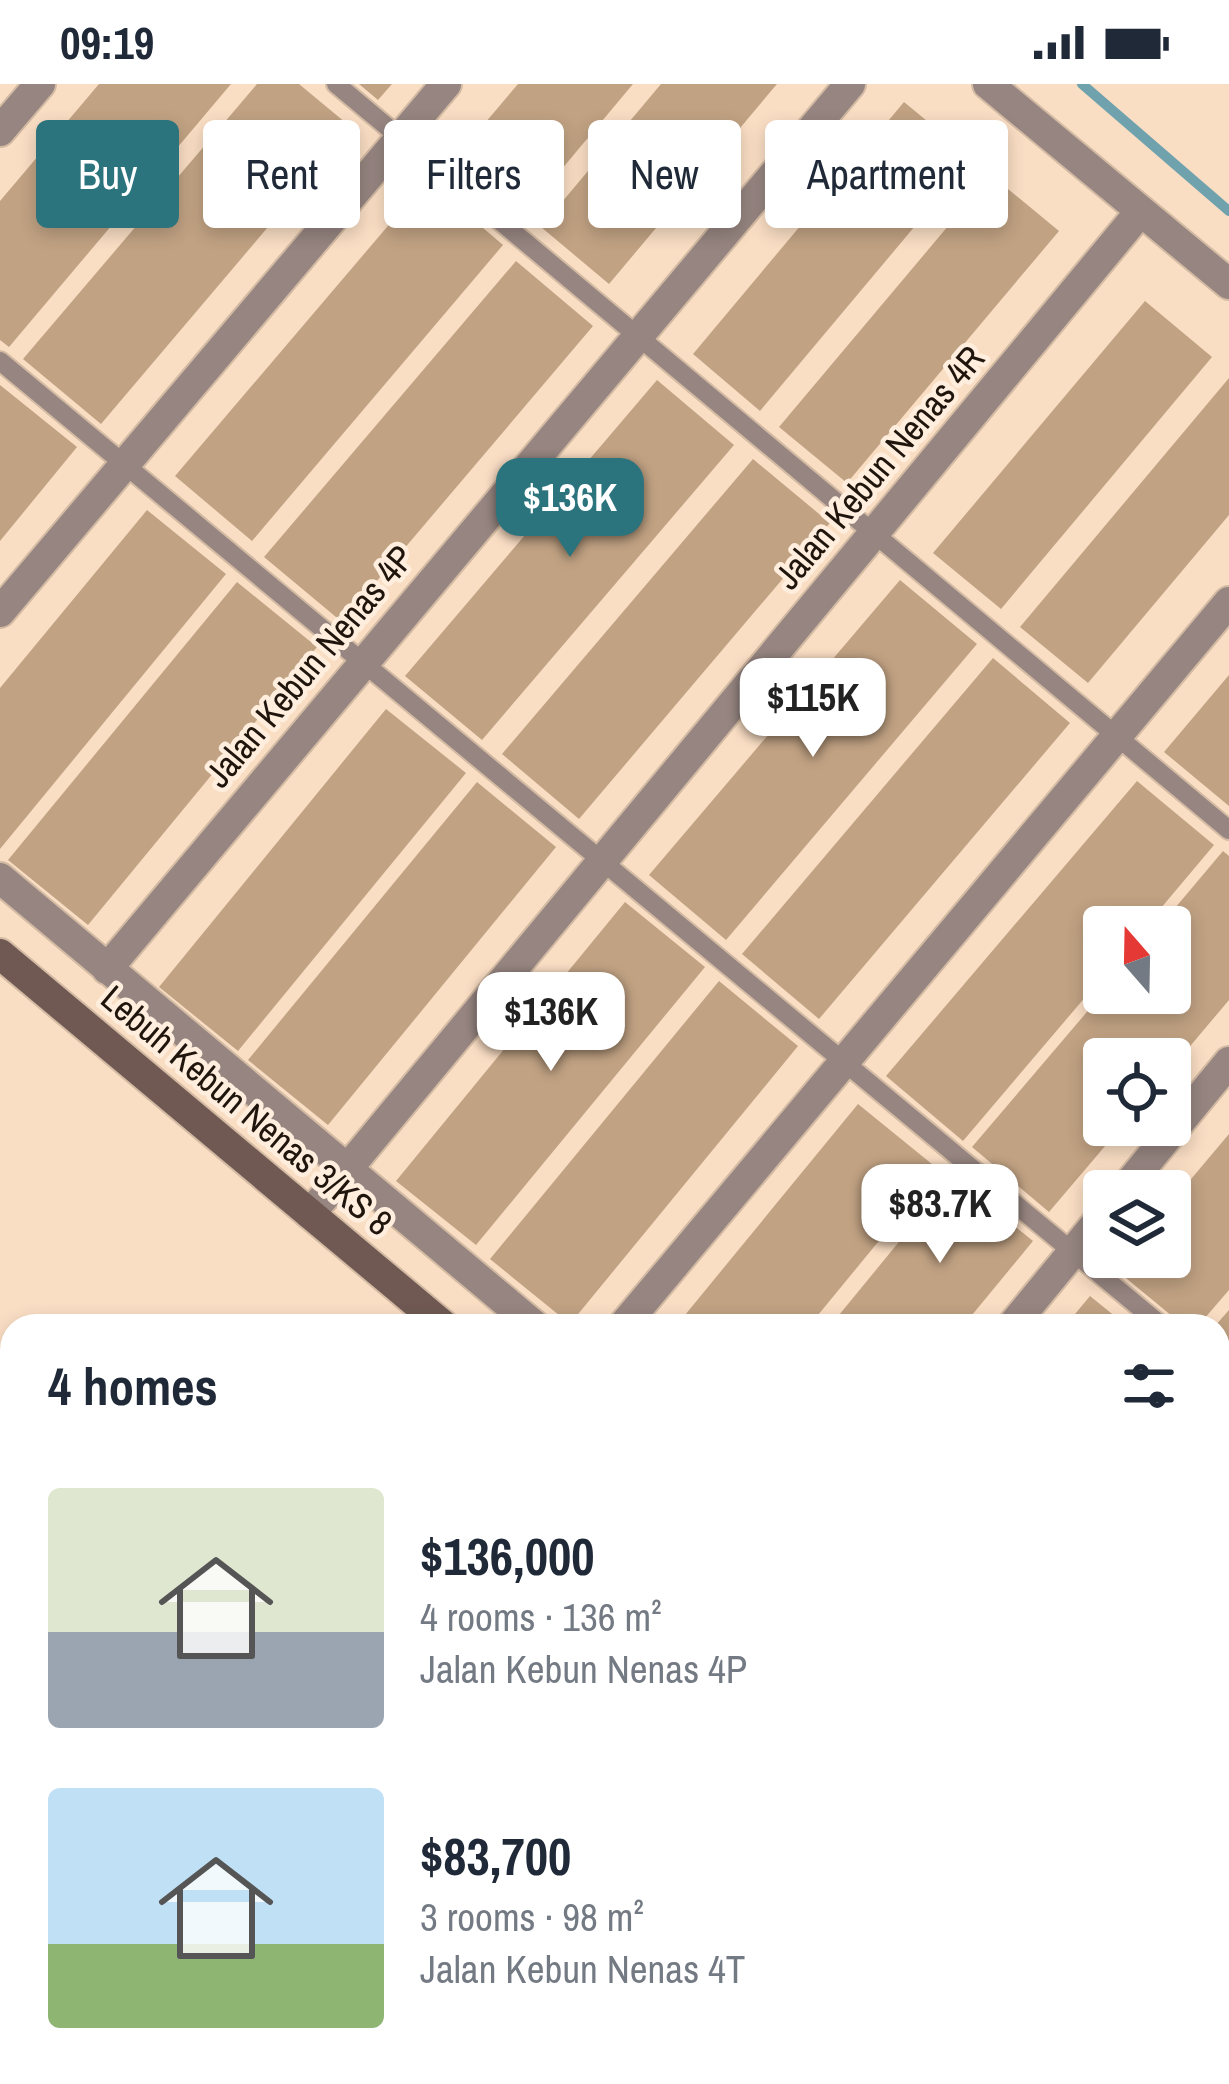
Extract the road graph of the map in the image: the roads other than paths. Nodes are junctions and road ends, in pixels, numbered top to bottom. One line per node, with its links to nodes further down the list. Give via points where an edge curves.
1 (40, 84): 8 (street)
2 (336, 84): 7 (lane)
3 (446, 84): 6 (street)
4 (850, 84): 13 (street, Jalan Kebun Nenas 4P)
5 (988, 84): 10 (street)
6 (415, 120)
7 (384, 124)
8 (0, 131)
9 (384, 157): 15 (street)
10 (1140, 212): 12 (street); 16 (street, Jalan Kebun Nenas 4R)
11 (508, 228): 13 (lane)
12 (1229, 284)
13 (637, 335): 16 (lane); 19 (street, Jalan Kebun Nenas 4P)
14 (0, 361): 15 (lane)
15 (124, 464): 18 (street); 19 (lane)
16 (874, 534): 20 (lane); 22 (street, Jalan Kebun Nenas 4R)
17 (1229, 602): 20 (street)
18 (0, 612)
19 (363, 662): 22 (lane); 25 (street, Jalan Kebun Nenas 4P)
20 (1117, 736): 21 (lane); 26 (street)
21 (1229, 830)
22 (602, 861): 26 (lane); 29 (street, Jalan Kebun Nenas 4R)
23 (0, 878): 25 (street)
24 (0, 955): 30 (street, Lebuh Kebun Nenas 3/KS 8)
25 (107, 969): 29 (street)
26 (844, 1062): 32 (lane); 35 (street)
27 (1229, 1062): 28 (street)
28 (1140, 1170)
29 (346, 1171): 30 (street, Jalan Kebun Nenas 4R); 34 (street)
30 (310, 1214): 33 (street, Lebuh Kebun Nenas 3/KS 8)
31 (1083, 1239): 32 (street)
32 (1072, 1252): 36 (street); 37 (lane)
33 (430, 1314)
34 (520, 1314)
35 (633, 1314)
36 (1022, 1314)
37 (1147, 1314)

